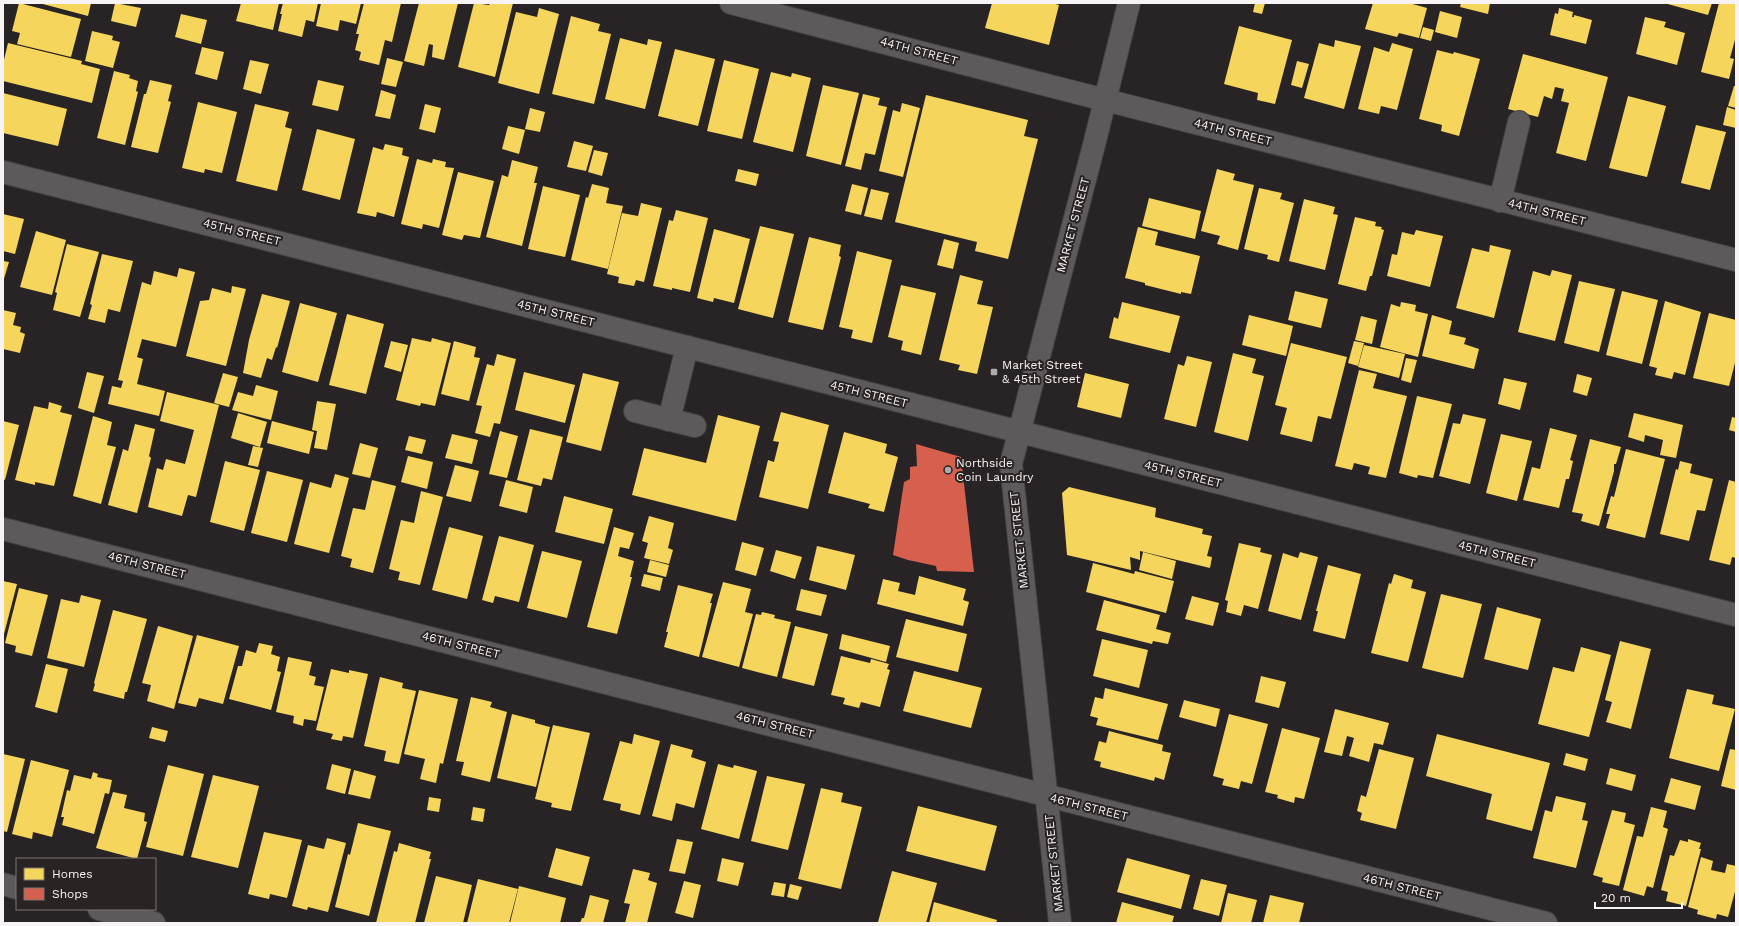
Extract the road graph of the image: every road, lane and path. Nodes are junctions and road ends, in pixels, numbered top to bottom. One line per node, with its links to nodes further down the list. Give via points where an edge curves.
1 (731, 3): 3 (street, 44TH STREET)
2 (1129, 3): 3 (street, MARKET STREET)
3 (1105, 100): 6 (street, 44TH STREET); 12 (street, MARKET STREET)
4 (1520, 122): 6 (street)
5 (3, 172): 8 (street, 45TH STREET)
6 (1500, 201): 7 (street, 44TH STREET)
7 (1736, 260)
8 (687, 347): 10 (street); 12 (street, 45TH STREET)
9 (635, 412): 10 (street)
10 (669, 420): 11 (street)
11 (695, 426)
12 (1019, 432): 14 (street, 45TH STREET); 15 (street, MARKET STREET, via 1011,464)
13 (3, 529): 15 (street, 46TH STREET)
14 (1736, 615)
15 (1046, 796): 20 (street, MARKET STREET); 21 (street, 46TH STREET)
16 (3, 884): 17 (street)
17 (16, 888)
18 (104, 910): 19 (street)
19 (154, 923)
20 (1060, 923)
21 (1546, 923)

